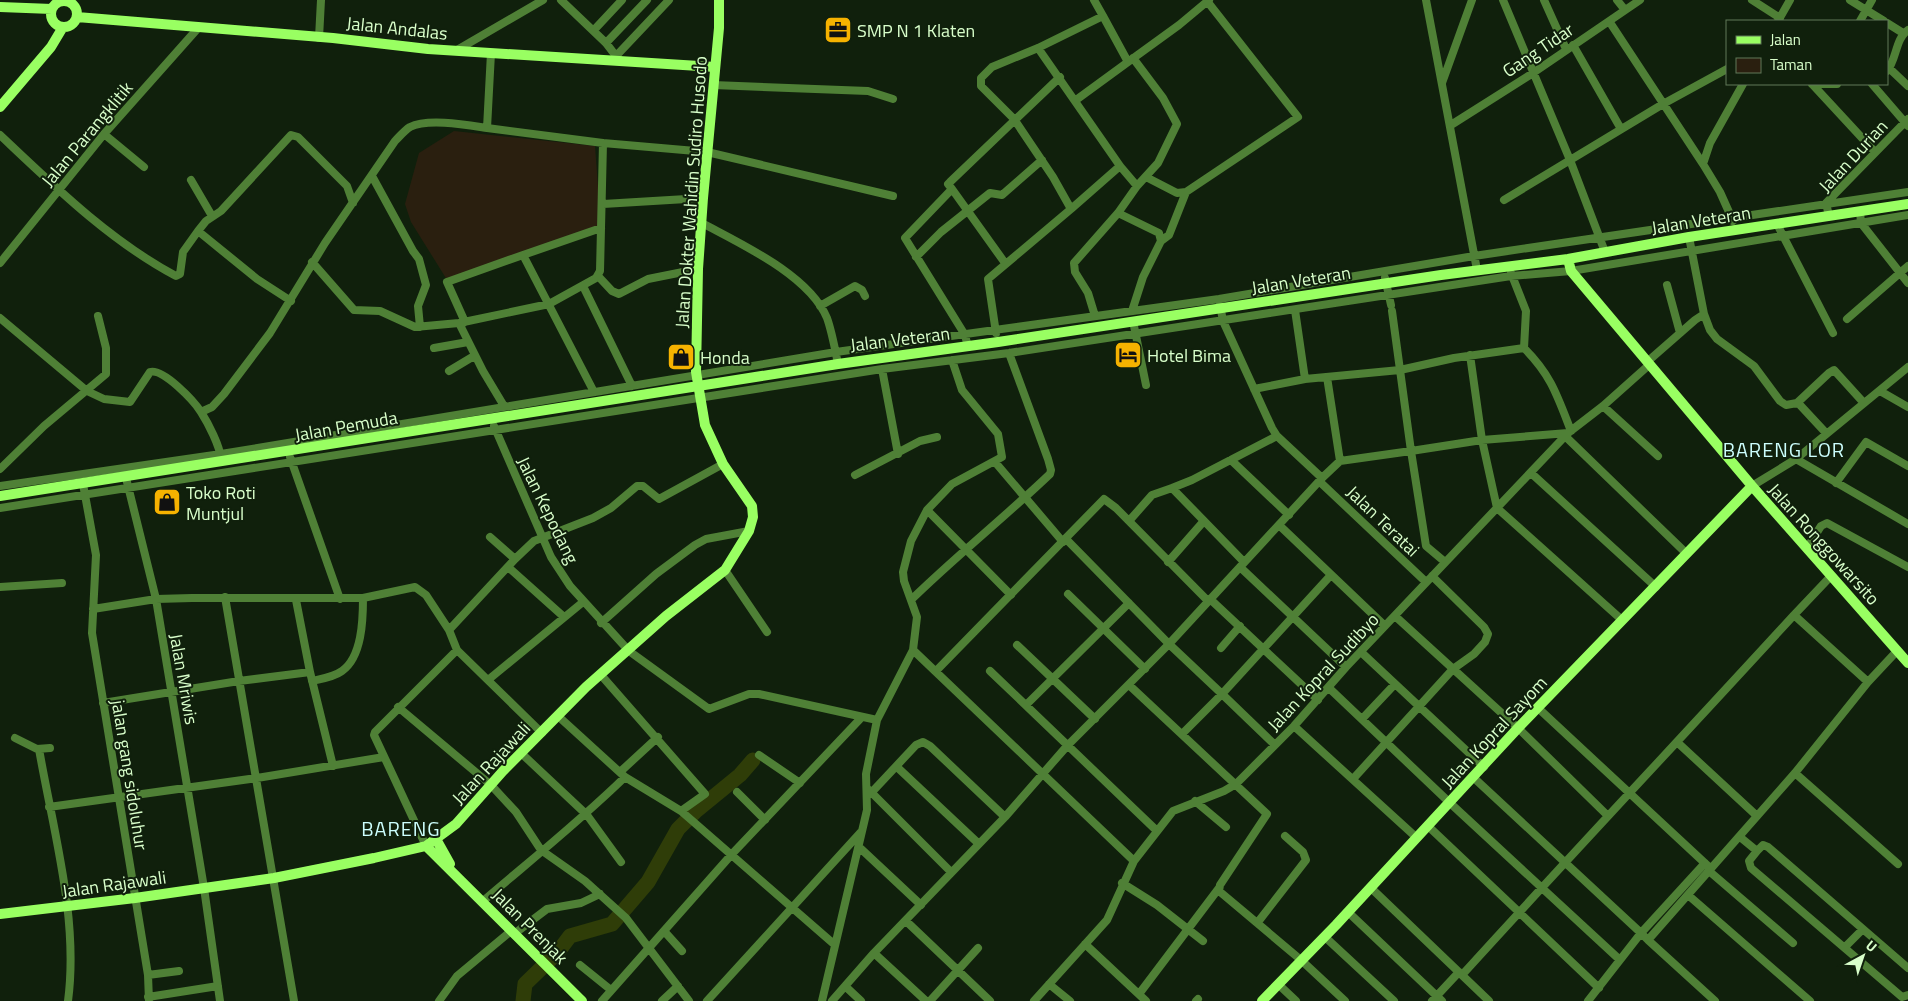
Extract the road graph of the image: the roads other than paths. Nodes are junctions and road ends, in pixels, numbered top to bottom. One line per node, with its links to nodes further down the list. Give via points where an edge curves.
1 (68, 0): 22 (street, via 58,2); 25 (street, via 76,8)
2 (321, 0): 36 (street)
3 (543, 0): 40 (street)
4 (562, 0): 34 (street)
5 (622, 0): 34 (street)
6 (647, 0): 37 (street)
7 (719, 0): 44 (street, Jalan Dokter Wahidin Sudiro Husodo)
8 (1094, 0): 26 (street)
9 (1426, 0): 49 (street)
10 (1472, 0): 49 (street)
11 (1503, 0): 47 (street)
12 (1544, 0): 38 (street)
13 (1617, 0): 23 (street)
14 (1640, 0): 23 (street, Gang Tidar)
15 (1752, 0): 27 (street)
16 (1790, 0): 27 (street)
17 (1850, 0): 24 (street)
18 (1872, 0): 24 (street)
19 (668, 1): 42 (street)
20 (1208, 1): 43 (street); 82 (street, via 1298,116)
21 (0, 7): 22 (street)
22 (52, 9): 32 (street, via 54,20)
23 (1624, 10): 30 (street, Gang Tidar)
24 (1866, 10): 28 (street); 29 (street)
25 (77, 16): 32 (street, via 71,25); 33 (street, Jalan Andalas)
26 (1103, 16): 39 (street); 43 (street)
27 (1779, 20)
28 (1861, 20)
29 (1883, 20)
30 (1609, 21): 38 (street, Gang Tidar); 57 (street)
31 (1888, 23): 35 (street)
32 (63, 27): 58 (street, via 52,47)
33 (199, 27): 36 (street, Jalan Andalas); 64 (street, Jalan Parangklitik)
34 (594, 30): 37 (street)
35 (1906, 31): 46 (street)
36 (319, 38): 40 (street, Jalan Andalas)
37 (606, 43): 42 (street)
38 (1569, 47): 47 (street, Gang Tidar); 63 (street)
39 (1038, 48): 48 (street); 59 (street, via 998,64 981,78 981,86)
40 (457, 50): 41 (street, Jalan Andalas)
41 (491, 53): 42 (street, Jalan Andalas); 62 (street)
42 (618, 57): 44 (street, Jalan Andalas)
43 (1131, 60): 56 (street); 75 (street, via 1163,98 1177,124 1158,162)
44 (714, 67): 50 (street, Jalan Dokter Wahidin Sudiro Husodo)
45 (1726, 70): 57 (street)
46 (1888, 70): 54 (street)
47 (1533, 73): 61 (street, Gang Tidar); 70 (street)
48 (1060, 77): 56 (street); 59 (street)
49 (1442, 83): 61 (street)
50 (713, 85): 55 (street, via 868,91); 67 (street, Jalan Dokter Wahidin Sudiro Husodo)
51 (1742, 85): 71 (street, via 1710,143)
52 (1813, 85): 68 (street)
53 (1873, 85): 60 (street)
54 (1908, 86)
55 (893, 99)
56 (1076, 100): 72 (street)
57 (1663, 104): 63 (street); 71 (street)
58 (0, 107)
59 (1014, 119): 69 (street); 80 (street, via 948,184)
60 (1907, 123): 68 (street, Jalan Durian)
61 (1450, 124): 112 (street)
62 (487, 128): 66 (street); 74 (street, via 418,124 395,141)
63 (1621, 129): 70 (street)
64 (104, 134): 73 (street); 81 (street, Jalan Parangklitik)
65 (0, 135): 81 (street)
66 (603, 143): 67 (street); 89 (street)
67 (707, 152): 84 (street); 85 (street, Jalan Dokter Wahidin Sudiro Husodo)
68 (1875, 152): 88 (street, Jalan Durian)
69 (1042, 160): 91 (street); 92 (street, via 1002,195 990,193)
70 (1570, 160): 86 (street); 107 (street)
71 (1703, 164): 98 (street)
72 (1120, 166): 78 (street); 91 (street)
73 (144, 167)
74 (372, 176): 79 (street); 145 (street, via 419,259 426,285 418,306)
75 (1146, 177): 78 (street); 82 (street, via 1177,193)
76 (191, 180): 96 (street)
77 (347, 186): 79 (street); 87 (street); 96 (street, via 298,137 291,135 221,211)
78 (1137, 186): 94 (street)
79 (363, 187): 87 (street)
80 (952, 189): 92 (street); 113 (street, via 906,235 906,242)
81 (58, 190): 104 (street, via 146,260 176,276 180,274 183,252); 116 (street, Jalan Parangklitik)
82 (1186, 192): 108 (street, via 1169,234)
83 (1908, 192): 88 (street)
84 (893, 196)
85 (703, 198): 89 (street); 99 (street, Jalan Dokter Wahidin Sudiro Husodo)
86 (1504, 200)
87 (353, 203): 115 (street)
88 (1826, 203): 97 (street, Jalan Durian); 98 (street)
89 (603, 204): 102 (street)
90 (1908, 204): 93 (street, Jalan Veteran)
91 (1071, 209): 117 (street)
92 (968, 210): 113 (street); 117 (street)
93 (1860, 211): 97 (street, Jalan Veteran); 100 (street)
94 (1118, 214): 108 (street, via 1159,233); 139 (street, via 1074,263 1074,272 1088,293)
95 (1908, 215): 100 (street)
96 (212, 216): 104 (street)
97 (1829, 216): 101 (street, Jalan Veteran)
98 (1732, 219): 103 (street); 107 (street)
99 (702, 223): 119 (street, Jalan Dokter Wahidin Sudiro Husodo); 135 (street, via 748,247 797,281)
100 (1861, 223): 105 (street); 124 (street)
101 (1777, 224): 103 (street, Jalan Veteran); 105 (street)
102 (601, 228): 111 (street); 125 (street)
103 (1737, 230): 106 (street, Jalan Veteran)
104 (198, 231): 132 (street, via 257,279)
105 (1782, 236): 109 (street); 148 (street)
106 (1689, 237): 109 (street); 110 (street, Jalan Veteran)
107 (1602, 238): 110 (street); 112 (street)
108 (1161, 241): 140 (street, via 1143,277)
109 (1690, 249): 121 (street); 137 (street)
110 (1605, 252): 114 (street, Jalan Veteran)
111 (523, 255): 133 (street); 144 (street, via 447,282)
112 (1474, 256): 120 (street); 122 (street)
113 (916, 257): 150 (street)
114 (1568, 259): 121 (street, Jalan Ronggowarsito); 123 (street, Jalan Veteran)
115 (312, 262): 132 (street); 145 (street, via 354,310 380,311)
116 (0, 263)
117 (1005, 263): 146 (street, via 988,279)
118 (1908, 266): 124 (street)
119 (698, 268): 125 (street, via 648,278 620,294 612,291); 169 (street, Jalan Dokter Wahidin Sudiro Husodo)
120 (1477, 270): 123 (street, Jalan Veteran); 126 (street, Jalan Veteran)
121 (1571, 270): 123 (street); 161 (street, Jalan Ronggowarsito)
122 (1384, 271): 126 (street); 134 (street)
123 (1510, 271): 131 (street); 155 (street, via 1526,311)
124 (1900, 274): 127 (street); 142 (street)
125 (598, 276): 129 (street)
126 (1386, 283): 131 (street); 134 (street, Jalan Veteran)
127 (1908, 283)
128 (1667, 285): 147 (street)
129 (584, 286): 133 (street); 171 (street)
130 (866, 296): 135 (street, via 855,286)
131 (1389, 296): 136 (street); 165 (street)
132 (291, 301): 182 (street, via 224,394 212,407)
133 (549, 304): 144 (street); 175 (street)
134 (1220, 304): 140 (street, Jalan Veteran); 143 (street)
135 (820, 306): 156 (street)
136 (1295, 310): 143 (street); 168 (street)
137 (1704, 314): 147 (street, Jalan Kopral Sudibyo); 178 (street, via 1713,335 1754,366 1780,401 1786,405)
138 (98, 316): 172 (street, via 108,362 104,377)
139 (1095, 316): 140 (street); 146 (street)
140 (1132, 316): 149 (street); 152 (street, Jalan Veteran)
141 (0, 318): 172 (street)
142 (1847, 319)
143 (1223, 321): 149 (street); 173 (street)
144 (462, 323): 145 (street); 151 (street)
145 (420, 327)
146 (995, 330): 150 (street); 152 (street)
147 (1680, 333): 161 (street, Jalan Kopral Sudibyo)
148 (1833, 333)
149 (1136, 334): 157 (street); 170 (street)
150 (965, 335): 153 (street); 156 (street)
151 (468, 342): 154 (street); 158 (street)
152 (998, 342): 153 (street, Jalan Veteran)
153 (968, 347): 162 (street, Jalan Veteran)
154 (434, 348)
155 (1524, 348): 159 (street); 184 (street, via 1550,379)
156 (836, 352): 162 (street); 169 (street)
157 (1009, 353): 160 (street); 214 (street, via 1051,470)
158 (474, 356): 166 (street); 179 (street)
159 (1470, 356): 165 (street); 188 (street)
160 (952, 360): 164 (street); 197 (street, via 962,390 998,434 1002,457)
161 (1648, 363): 180 (street, Jalan Kopral Sudibyo); 209 (street, Jalan Ronggowarsito)
162 (838, 364): 169 (street, Jalan Veteran)
163 (1908, 367): 174 (street)
164 (882, 369): 176 (street); 190 (street)
165 (1400, 370): 167 (street); 189 (street)
166 (449, 371)
167 (1327, 377): 168 (street); 196 (street)
168 (1305, 379): 173 (street)
169 (697, 382): 171 (street); 176 (street, Jalan Rajawali); 183 (street, Jalan Pemuda)
170 (1146, 385)
171 (632, 386): 175 (street)
172 (85, 389): 182 (street, via 104,399 130,402 150,372 154,371 178,386); 200 (street)
173 (1254, 389): 186 (street)
174 (1880, 391): 177 (street); 181 (street)
175 (594, 392): 179 (street)
176 (700, 398): 183 (street); 198 (street, Jalan Rajawali, via 705,424)
177 (1863, 402): 178 (street, via 1834,370); 185 (street)
178 (1797, 403): 185 (street)
179 (504, 406): 193 (street)
180 (1603, 406): 184 (street, Jalan Kopral Sudibyo); 191 (street)
181 (1908, 407)
182 (201, 412): 193 (street)
183 (494, 425): 192 (street, Jalan Pemuda); 225 (street, Jalan Kepodang)
184 (1568, 433): 188 (street); 201 (street, Jalan Kopral Sudibyo); 229 (street)
185 (1826, 433): 194 (street)
186 (1277, 436): 195 (street); 204 (street, Jalan Teratai)
187 (937, 437): 190 (street, via 920,441)
188 (1482, 440): 189 (street); 216 (street)
189 (1410, 451): 196 (street); 232 (street, via 1426,546)
190 (898, 454): 202 (street)
191 (1658, 456)
192 (290, 457): 193 (street, Jalan Pemuda); 211 (street); 249 (street)
193 (221, 458): 203 (street, Jalan Pemuda); 205 (street)
194 (1796, 459): 206 (street); 209 (street)
195 (1231, 460): 210 (street); 218 (street)
196 (1340, 461): 204 (street)
197 (995, 462): 214 (street); 217 (street, via 956,480)
198 (723, 464): 223 (street, Jalan Rajawali, via 752,506); 225 (street, via 659,499 643,486 637,486 593,518)
199 (1908, 466): 206 (street, via 1866,442)
200 (0, 469)
201 (1531, 473): 216 (street, Jalan Kopral Sudibyo); 243 (street)
202 (856, 475)
203 (126, 478): 207 (street, Jalan Pemuda); 211 (street, Jalan Mriwis)
204 (1321, 480): 218 (street); 240 (street, Jalan Teratai)
205 (54, 482): 207 (street, Jalan Pemuda); 208 (street); 212 (street, Jalan Pemuda, via 42,490)
206 (1836, 483): 221 (street)
207 (83, 484): 213 (street, jalan gang sidoluhur)
208 (0, 486)
209 (1752, 486): 227 (street, Jalan Ronggowarsito); 229 (street, Jalan Kopral Sayom)
210 (1172, 488): 219 (street, via 1152,495); 220 (street)
211 (128, 489): 213 (street); 248 (street, Jalan Mriwis)
212 (0, 496)
213 (84, 496): 215 (street); 255 (street, jalan gang sidoluhur, via 96,555)
214 (1024, 498): 226 (street); 228 (street)
215 (0, 508)
216 (1497, 508): 232 (street, Jalan Kopral Sudibyo); 260 (street)
217 (927, 510): 228 (street); 251 (street, via 906,554 904,581)
218 (1289, 515): 222 (street)
219 (1129, 521): 226 (street, via 1104,499); 231 (street)
220 (1203, 522): 231 (street); 233 (street)
221 (1908, 524)
222 (1279, 525): 233 (street); 237 (street)
223 (749, 531): 236 (street, Jalan Rajawali); 261 (street, via 706,539 695,545 656,574)
224 (490, 537): 230 (street)
225 (542, 537): 230 (street); 253 (street, Jalan Kepodang, via 559,570)
226 (1065, 540): 245 (street); 254 (street)
227 (1807, 548): 235 (street, via 1821,526 1827,523); 239 (street, Jalan Ronggowarsito)
228 (964, 549): 245 (street); 251 (street)
229 (1687, 554): 243 (street, Jalan Kopral Sayom)
230 (514, 559): 234 (street)
231 (1168, 562): 252 (street)
232 (1445, 562): 238 (street, Jalan Kopral Sudibyo)
233 (1242, 565): 252 (street); 259 (street)
234 (508, 567): 258 (street); 265 (street)
235 (1908, 567)
236 (725, 570): 266 (street); 273 (street, Jalan Rajawali, via 666,616)
237 (1332, 575): 259 (street); 263 (street)
238 (1432, 576): 240 (street, Jalan Kopral Sudibyo); 278 (street, via 1488,634 1474,654)
239 (1832, 576): 256 (street); 274 (street, Jalan Ronggowarsito)
240 (1426, 582): 257 (street, Jalan Kopral Sudibyo)
241 (62, 583): 242 (street)
242 (0, 587)
243 (1656, 587): 260 (street, Jalan Kopral Sayom)
244 (1068, 594): 264 (street)
245 (1011, 595): 279 (street)
246 (225, 597): 248 (street); 250 (street); 286 (street)
247 (364, 598): 249 (street); 265 (street, via 415,587 422,591); 287 (street, via 361,633 348,665 337,674)
248 (156, 599): 255 (street); 292 (street, Jalan Mriwis)
249 (340, 599): 250 (street)
250 (296, 600): 282 (street)
251 (911, 600): 271 (street, via 917,617)
252 (1209, 600): 262 (street); 267 (street)
253 (583, 602): 258 (street); 261 (street, Jalan Kepodang)
254 (1129, 603): 264 (street); 267 (street)
255 (93, 609): 295 (street, jalan gang sidoluhur, via 92,633)
256 (1794, 615): 288 (street); 312 (street)
257 (1395, 616): 263 (street, Jalan Kopral Sudibyo); 278 (street)
258 (564, 617): 285 (street)
259 (1294, 617): 272 (street); 277 (street)
260 (1622, 620): 299 (street, Jalan Kopral Sayom)
261 (601, 623): 273 (street, Jalan Kepodang)
262 (1240, 626): 269 (street); 272 (street)
263 (1385, 626): 275 (street, Jalan Kopral Sudibyo)
264 (1103, 629): 280 (street); 284 (street)
265 (450, 630): 270 (street)
266 (767, 632)
267 (1169, 644): 280 (street); 293 (street)
268 (1017, 645): 284 (street)
269 (1221, 648)
270 (457, 650): 285 (street); 297 (street)
271 (912, 650): 279 (street); 304 (street)
272 (1264, 650): 293 (street); 294 (street)
273 (629, 651): 283 (street, Jalan Rajawali); 301 (street, Jalan Kepodang, via 709,708 749,694 759,694)
274 (1897, 651): 276 (street, Jalan Ronggowarsito); 288 (street)
275 (1361, 652): 277 (street, Jalan Kopral Sudibyo); 289 (street)
276 (1908, 663)
277 (1346, 667): 291 (street, Jalan Kopral Sudibyo)
278 (1453, 669): 298 (street); 306 (street)
279 (936, 670): 325 (street)
280 (1145, 670): 290 (street)
281 (990, 671): 296 (street)
282 (310, 672): 286 (street); 287 (street)
283 (600, 675): 300 (street, Jalan Rajawali); 310 (street)
284 (1052, 679): 296 (street); 302 (street)
285 (488, 680): 307 (street)
286 (239, 681): 292 (street); 326 (street)
287 (312, 681): 320 (street)
288 (1868, 682): 323 (street)
289 (1395, 684): 298 (street); 303 (street)
290 (1130, 685): 302 (street); 308 (street)
291 (1329, 688): 294 (street, Jalan Kopral Sudibyo); 303 (street)
292 (170, 692): 295 (street); 332 (street, Jalan Mriwis)
293 (1222, 694): 308 (street); 313 (street)
294 (1318, 700): 305 (street, Jalan Kopral Sudibyo)
295 (103, 703): 336 (street, jalan gang sidoluhur)
296 (1026, 705): 314 (street)
297 (398, 706): 319 (street, via 375,732); 331 (street)
298 (1419, 706): 311 (street); 322 (street)
299 (1538, 708): 306 (street, Jalan Kopral Sayom); 335 (street)
300 (558, 716): 307 (street, Jalan Rajawali); 324 (street)
301 (861, 718): 304 (street); 329 (street)
302 (1095, 719): 314 (street)
303 (1362, 719): 311 (street)
304 (877, 720): 333 (street, via 866,774)
305 (1294, 726): 313 (street, Jalan Kopral Sudibyo); 328 (street)
306 (1518, 728): 322 (street, Jalan Kopral Sayom); 342 (street)
307 (542, 733): 317 (street, Jalan Rajawali)
308 (1182, 734): 330 (street)
309 (16, 738): 315 (street)
310 (658, 738): 324 (street); 340 (street, via 705,794)
311 (1387, 742): 328 (street); 338 (street)
312 (1677, 742): 335 (street); 343 (street)
313 (1275, 745): 330 (street, Jalan Kopral Sudibyo)
314 (1067, 746): 325 (street); 348 (street)
315 (35, 748): 316 (street); 339 (street)
316 (50, 748)
317 (521, 753): 331 (street, Jalan Rajawali); 341 (street)
318 (759, 755): 329 (street)
319 (384, 757): 320 (street); 355 (street)
320 (333, 766): 326 (street)
321 (896, 767): 333 (street); 344 (street, via 919,743 927,743); 354 (street)
322 (1484, 768): 327 (street, Jalan Kopral Sayom)
323 (1795, 773): 343 (street); 363 (street)
324 (623, 774): 340 (street); 341 (street)
325 (1043, 774): 344 (street); 360 (street)
326 (257, 778): 332 (street); 367 (street)
327 (1474, 778): 338 (street, Jalan Kopral Sayom); 361 (street)
328 (1353, 779): 352 (street)
329 (800, 784): 345 (street)
330 (1236, 784): 337 (street, Jalan Kopral Sudibyo); 371 (street, via 1267,816)
331 (490, 785): 353 (street, Jalan Rajawali, via 456,824); 357 (street, via 516,812)
332 (187, 788): 336 (street); 370 (street, Jalan Mriwis)
333 (869, 790): 349 (street); 365 (street)
334 (737, 792): 345 (street)
335 (1629, 793): 342 (street); 364 (street)
336 (118, 797): 339 (street); 375 (street, jalan gang sidoluhur)
337 (1195, 801): 347 (street); 348 (street, Jalan Kopral Sudibyo, via 1173,811)
338 (1450, 803): 346 (street, Jalan Kopral Sayom); 369 (street)
339 (49, 806): 378 (street)
340 (685, 814): 359 (street)
341 (587, 815): 357 (street); 362 (street)
342 (1607, 815): 361 (street)
343 (1758, 816): 351 (street)
344 (1005, 817): 354 (street)
345 (765, 820): 359 (street)
346 (1428, 826): 352 (street, Jalan Kopral Sayom); 381 (street)
347 (1226, 827)
348 (1156, 830): 360 (street, Jalan Kopral Sudibyo)
349 (862, 831): 356 (street); 379 (street)
350 (1285, 836): 384 (street, via 1303,852 1306,860)
351 (1740, 837): 358 (street); 364 (street)
352 (1418, 838): 372 (street, Jalan Kopral Sayom)
353 (436, 840): 355 (street, Jalan Rajawali); 366 (street, Jalan Prenjak)
354 (979, 844): 365 (street)
355 (426, 846): 366 (street, Jalan Prenjak); 367 (street, Jalan Rajawali)
356 (859, 847): 377 (street); 395 (street)
357 (542, 850): 373 (street); 376 (street)
358 (1756, 851): 386 (street, via 1763,845 1768,847); 396 (street, via 1749,861 1751,868)
359 (732, 854): 379 (street); 387 (street)
360 (1134, 861): 368 (street, Jalan Kopral Sudibyo)
361 (1564, 861): 369 (street); 389 (street)
362 (621, 862)
363 (1898, 864)
364 (1709, 868): 374 (street); 389 (street); 393 (street)
365 (951, 872): 377 (street)
366 (456, 874): 376 (street, Jalan Prenjak)
367 (274, 878): 370 (street, Jalan Rajawali); 424 (street)
368 (1122, 883): 385 (street); 394 (street, Jalan Kopral Sudibyo, via 1107,920)
369 (1542, 886): 381 (street); 402 (street)
370 (204, 888): 375 (street, Jalan Rajawali); 411 (street, Jalan Mriwis)
371 (1218, 888): 384 (street, via 1222,895); 385 (street)
372 (1371, 888): 380 (street, Jalan Kopral Sayom); 408 (street)
373 (600, 894): 388 (street, via 581,903 547,909); 397 (street, via 626,918)
374 (1688, 896): 391 (street); 446 (street)
375 (135, 898): 378 (street, Jalan Rajawali); 407 (street, jalan gang sidoluhur)
376 (483, 901): 388 (street, Jalan Prenjak)
377 (921, 906): 383 (street)
378 (67, 907): 382 (street, Jalan Rajawali); 421 (street, via 70,952)
379 (792, 908): 395 (street); 430 (street)
380 (1348, 912): 390 (street, Jalan Kopral Sayom); 420 (street)
381 (1519, 912): 408 (street); 414 (street)
382 (0, 914)
383 (906, 921): 400 (street); 406 (street)
384 (1258, 922): 401 (street)
385 (1188, 929): 392 (street); 417 (street)
386 (1862, 929): 396 (street); 404 (street)
387 (664, 931): 397 (street); 399 (street)
388 (512, 933): 425 (street, via 457,976); 426 (street, Jalan Prenjak)
389 (1641, 933): 391 (street); 402 (street)
390 (1325, 937): 401 (street, Jalan Kopral Sayom); 442 (street)
391 (1648, 940): 445 (street)
392 (1203, 942)
393 (1793, 943)
394 (1085, 944): 409 (street, Jalan Kopral Sudibyo); 417 (street)
395 (835, 945): 431 (street)
396 (1845, 947): 418 (street, via 1902,997)
397 (648, 948): 412 (street); 415 (street)
398 (978, 948): 406 (street)
399 (682, 951)
400 (874, 953): 413 (street); 434 (street)
401 (1301, 960): 410 (street, Jalan Kopral Sayom); 441 (street)
402 (1620, 960): 414 (street)
403 (580, 965): 415 (street)
404 (1908, 968)
405 (179, 971): 407 (street)
406 (957, 971): 434 (street); 435 (street)
407 (148, 974): 419 (street, jalan gang sidoluhur)
408 (1460, 974): 420 (street); 443 (street)
409 (1049, 984): 436 (street, Jalan Kopral Sudibyo); 437 (street)
410 (1278, 984): 439 (street, Jalan Kopral Sayom); 440 (street)
411 (218, 986): 416 (street); 423 (street, Jalan Mriwis)
412 (678, 986): 428 (street); 429 (street)
413 (846, 986): 432 (street); 433 (street)
414 (1599, 988): 444 (street)
415 (611, 990): 427 (street)
416 (185, 991): 419 (street); 422 (street)
417 (1139, 994): 438 (street)
418 (1908, 995)
419 (149, 999)
420 (1436, 999)
421 (68, 1001)
422 (186, 1001)
423 (220, 1001)
424 (294, 1001)
425 (439, 1001)
426 (582, 1001)
427 (602, 1001)
428 (662, 1001)
429 (689, 1001)
430 (707, 1001)
431 (822, 1001)
432 (832, 1001)
433 (861, 1001)
434 (928, 1001)
435 (990, 1001)
436 (1034, 1001)
437 (1070, 1001)
438 (1146, 1001)
439 (1262, 1001)
440 (1296, 1001)
441 (1345, 1001)
442 (1394, 1001)
443 (1490, 1001)
444 (1588, 1001)
445 (1715, 1001)
446 (1810, 1001)

